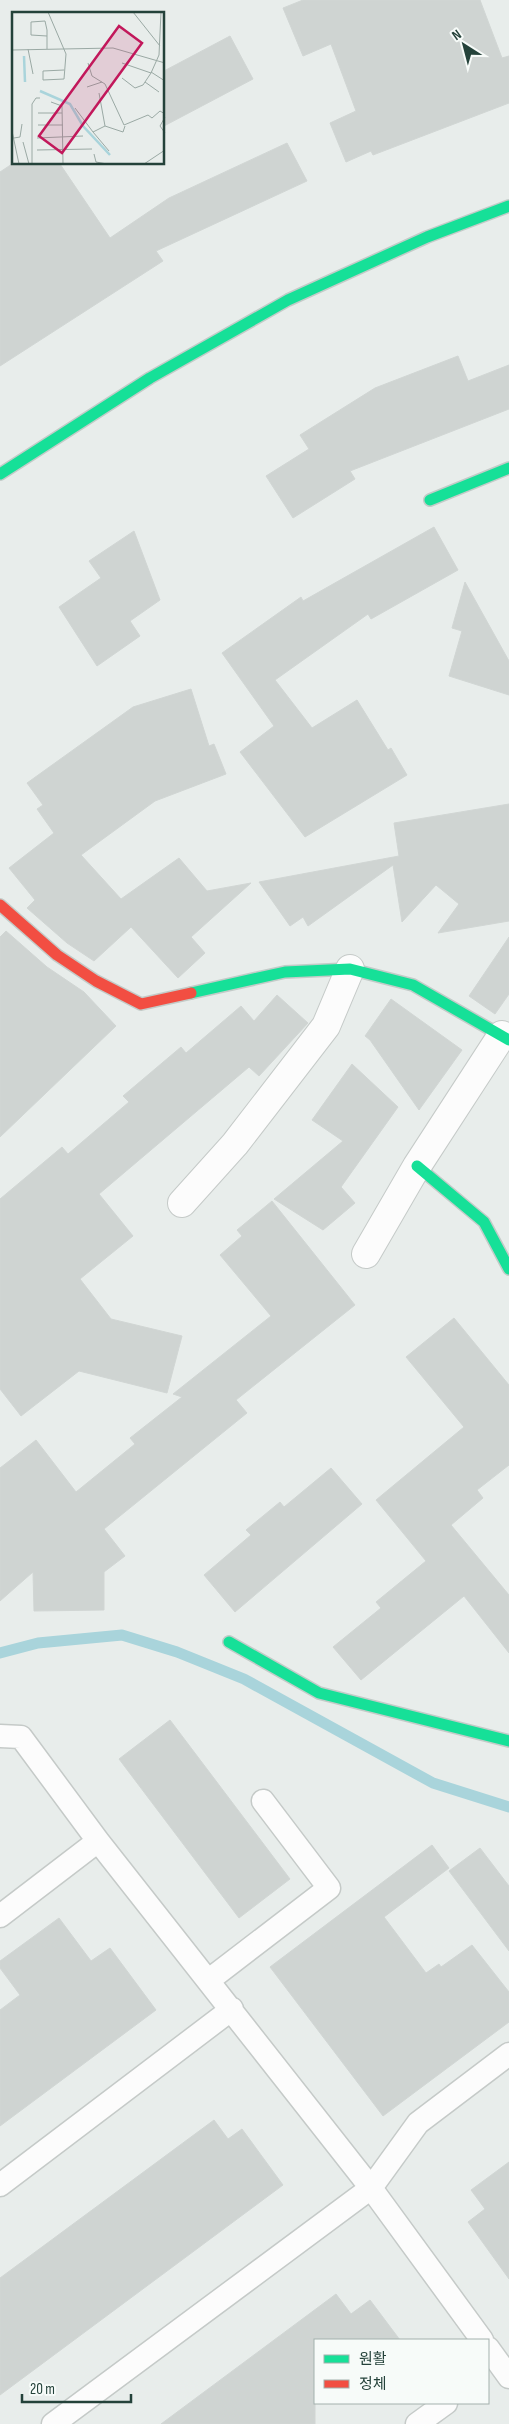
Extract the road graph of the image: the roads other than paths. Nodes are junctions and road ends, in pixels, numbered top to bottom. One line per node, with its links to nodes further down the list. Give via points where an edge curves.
1 (509, 206): 3 (street, via 427,236 288,300 150,378)
2 (509, 468): 4 (street)
3 (0, 474)
4 (430, 500)
5 (0, 905): 6 (street, via 57,956 141,1004 285,972)
6 (350, 969): 7 (street, via 413,985); 9 (street, via 326,1026 234,1144)
7 (505, 1037): 8 (street)
8 (418, 1166): 10 (street); 11 (street, via 484,1222)
9 (182, 1203)
10 (366, 1254)
11 (509, 1269)
12 (229, 1642): 14 (street, via 319,1692)
13 (0, 1736): 16 (lane, via 21,1737)
14 (509, 1741)
15 (263, 1801): 18 (lane, via 329,1888)
16 (98, 1841): 17 (lane); 18 (lane)
17 (0, 1916)
18 (209, 1980): 19 (lane)
19 (232, 2010): 21 (lane); 22 (lane)
20 (509, 2054): 22 (lane, via 418,2123)
21 (0, 2185)
22 (371, 2188): 23 (lane); 25 (lane)
23 (481, 2339)
24 (445, 2404): 26 (lane)
25 (52, 2424)
26 (418, 2424)

